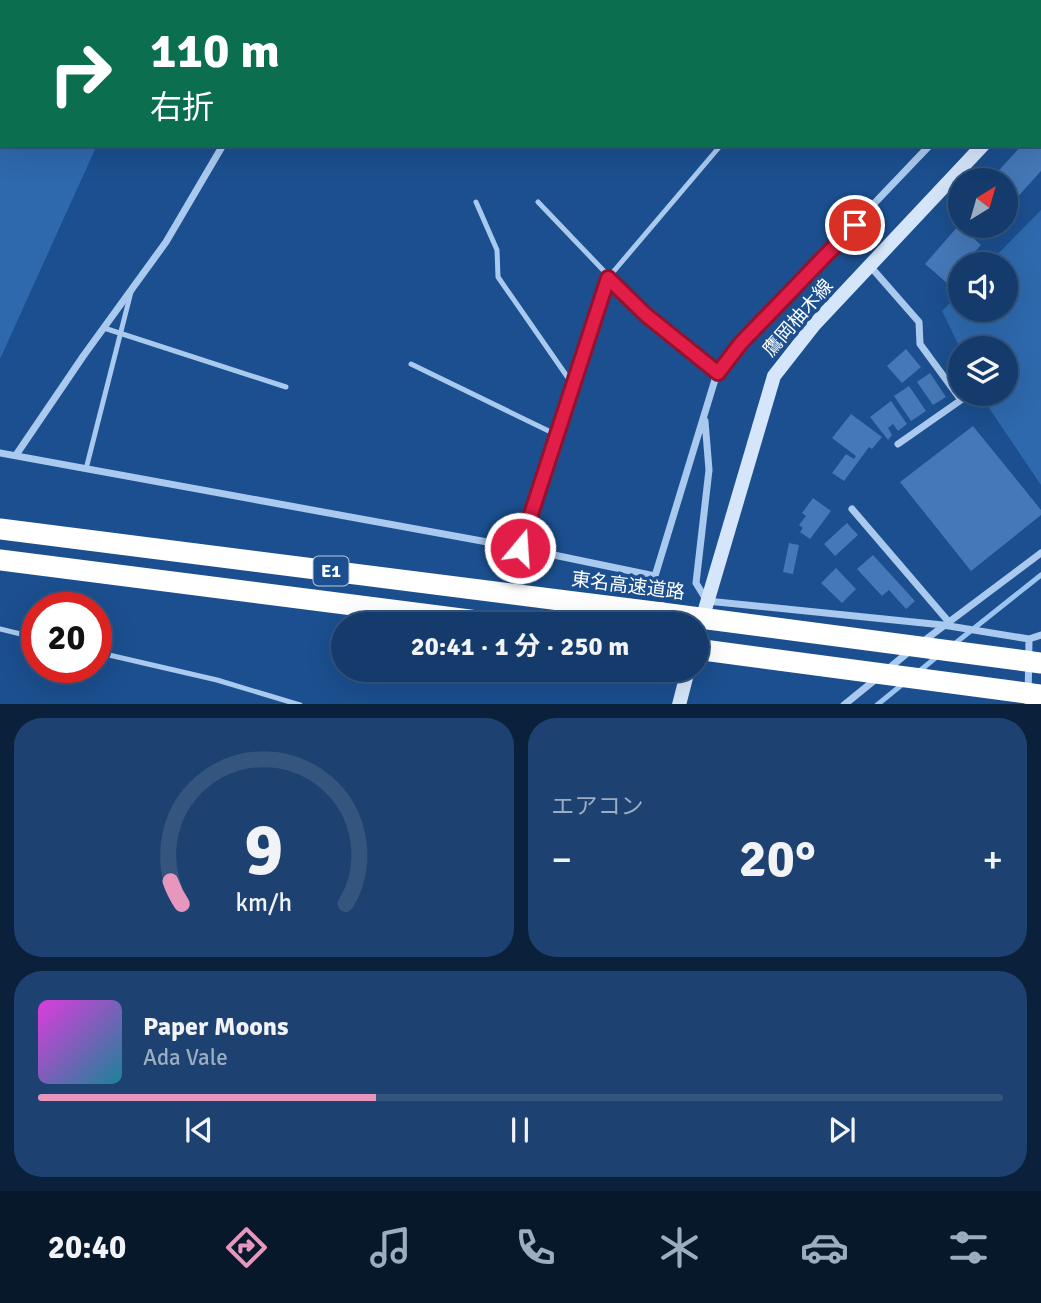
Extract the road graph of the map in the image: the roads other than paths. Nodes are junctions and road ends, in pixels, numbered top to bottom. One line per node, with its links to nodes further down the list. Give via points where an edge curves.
1 (222, 147): 9 (street, via 166,242)
2 (719, 147): 8 (lane)
3 (928, 147): 13 (street, via 741,343)
4 (981, 147): 7 (main road, 鷹岡柚木線)
5 (476, 202): 14 (lane, via 497,250 498,278)
6 (538, 202): 8 (lane)
7 (870, 265): 18 (street, via 919,322 920,344 961,400); 27 (main road, 鷹岡柚木線, via 774,376)
8 (608, 278): 13 (lane); 14 (lane)
9 (132, 289): 10 (street); 11 (lane)
10 (104, 328): 11 (lane); 20 (street)
11 (121, 335): 15 (lane); 21 (lane)
12 (411, 364): 17 (lane)
13 (718, 373): 16 (street)
14 (573, 385): 17 (lane)
15 (286, 387)
16 (705, 415): 24 (street, via 655,576); 27 (street, via 709,470 696,583)
17 (557, 435): 24 (lane)
18 (898, 444)
19 (0, 453): 20 (street)
20 (16, 455): 21 (street)
21 (86, 469): 24 (street)
22 (852, 509): 30 (street)
23 (0, 529): 37 (highway, 東名高速道路 / E1, bridge)
24 (520, 548)
25 (1041, 553): 30 (street)
26 (0, 559): 28 (highway, E1)
27 (707, 601): 29 (main road, 鷹岡柚木線); 30 (street)
28 (410, 612)
29 (704, 612)
30 (946, 623): 34 (street); 42 (street)
31 (0, 629): 32 (lane)
32 (21, 634)
33 (1041, 635): 34 (street)
34 (1029, 639): 43 (street)
35 (709, 651): 39 (highway, bridge)
36 (112, 656): 40 (lane)
37 (1041, 663)
38 (685, 682): 41 (main road)
39 (1041, 695)
40 (297, 704)
41 (678, 704)
42 (845, 704)
43 (1028, 704)

